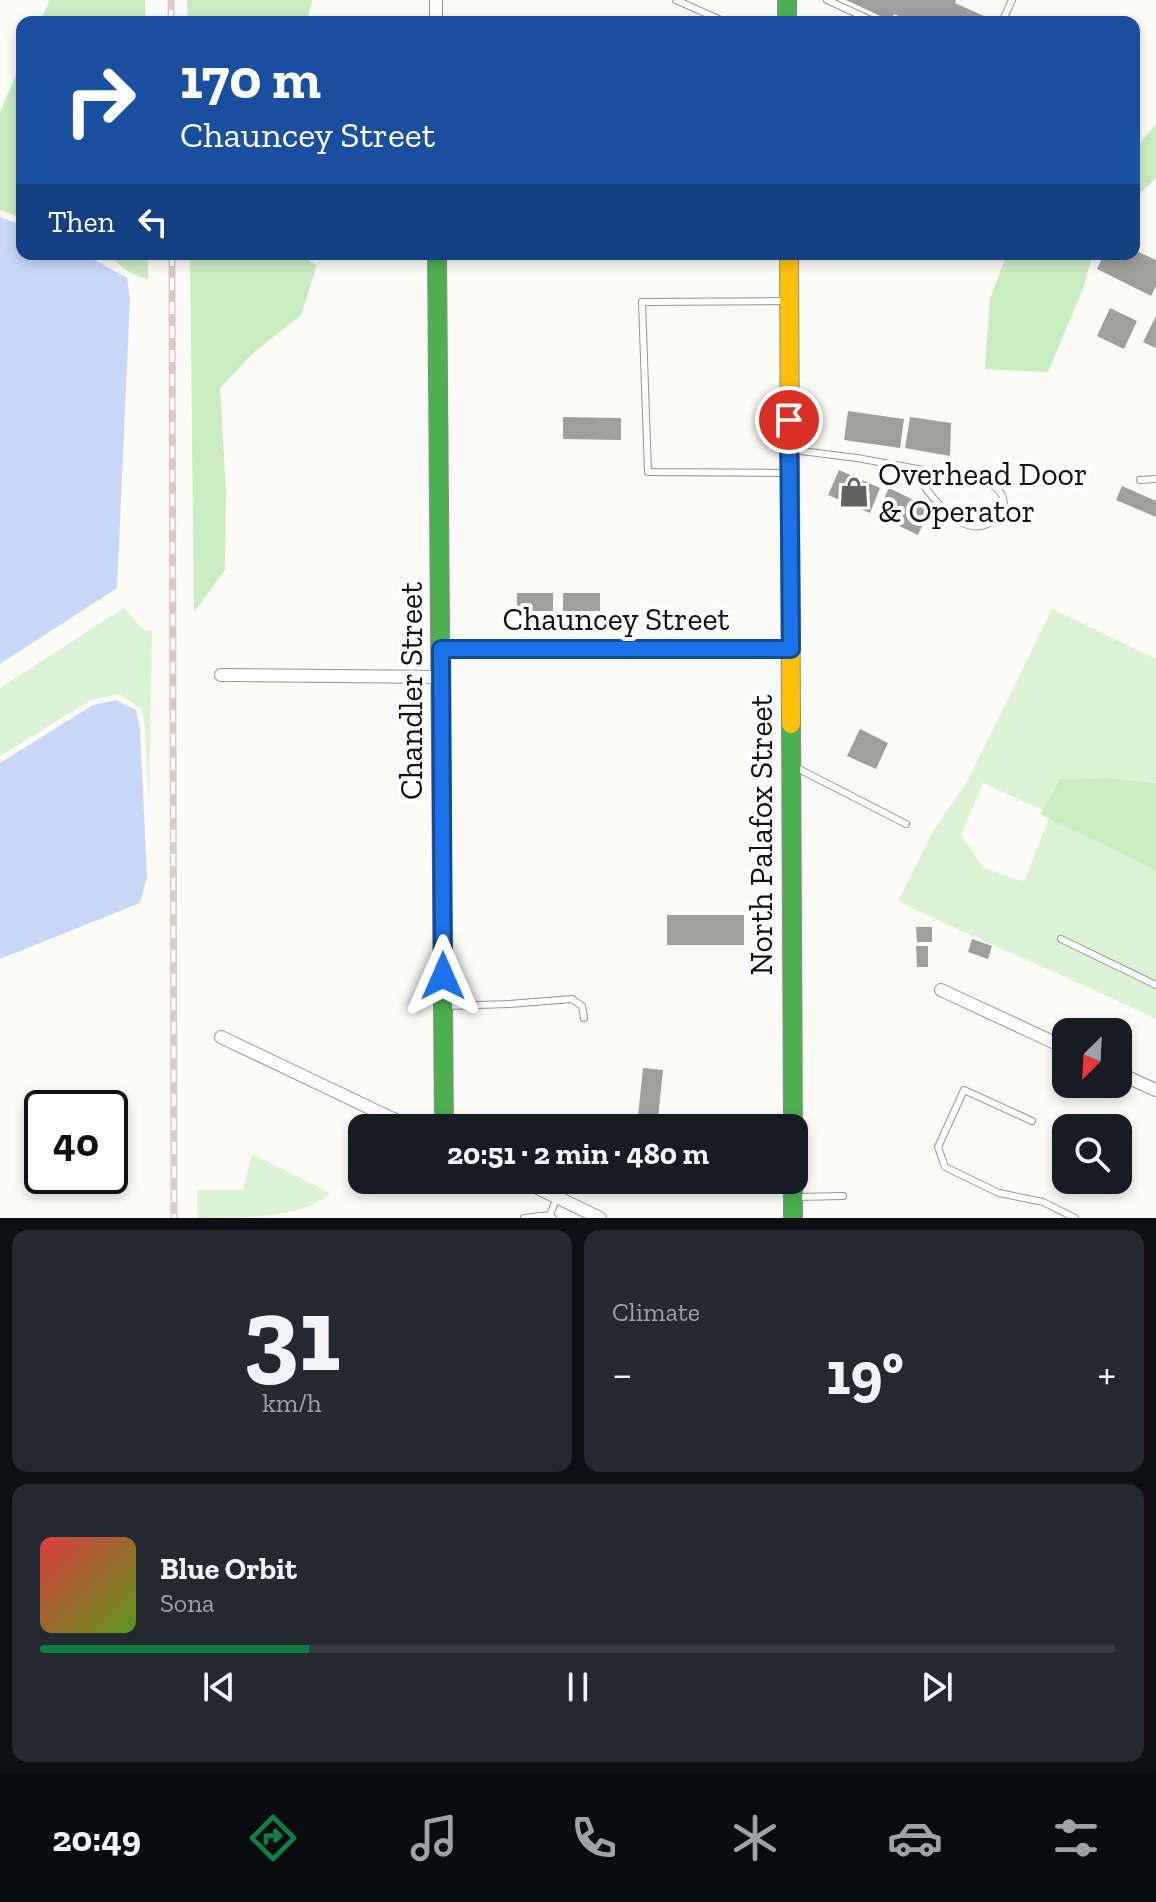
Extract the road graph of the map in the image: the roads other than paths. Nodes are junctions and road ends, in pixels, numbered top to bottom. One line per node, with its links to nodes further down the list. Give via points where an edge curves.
1 (676, 0): 3 (lane)
2 (827, 0): 4 (lane)
3 (712, 16)
4 (862, 16)
5 (437, 260): 13 (street, Chandler Street)
6 (789, 260): 7 (street, North Palafox Street)
7 (789, 301): 8 (street, North Palafox Street); 10 (lane, via 642,302 648,472)
8 (789, 449): 9 (lane); 10 (street, North Palafox Street)
9 (911, 468): 9 (lane, via 995,486 1005,501 1003,514 977,527 963,523 935,502)
10 (790, 473): 14 (street, North Palafox Street)
11 (1156, 479): 12 (lane)
12 (1140, 480)
13 (441, 649): 14 (street, Chauncey Street); 16 (street, Chandler Street)
14 (791, 649): 17 (street, North Palafox Street)
15 (221, 675): 16 (street)
16 (441, 677): 22 (street, Chandler Street)
17 (791, 767): 18 (lane); 30 (street, North Palafox Street)
18 (906, 824)
19 (1061, 939): 20 (lane)
20 (1156, 985)
21 (941, 990): 25 (street)
22 (443, 1006): 23 (lane, via 572,999 582,1006); 29 (street, Chandler Street)
23 (584, 1018)
24 (221, 1037): 28 (street)
25 (1052, 1042)
26 (1132, 1079): 27 (street)
27 (1156, 1090)
28 (383, 1114)
29 (444, 1114)
30 (793, 1114)
31 (1032, 1121): 41 (lane, via 964,1090 938,1147 945,1167 999,1193 1043,1202)
32 (808, 1190): 35 (lane)
33 (551, 1194): 36 (street)
34 (793, 1194): 40 (street)
35 (843, 1196)
36 (557, 1197): 37 (lane); 39 (street)
37 (551, 1216): 38 (lane)
38 (524, 1218)
39 (600, 1218)
40 (793, 1218)
41 (1075, 1218)

